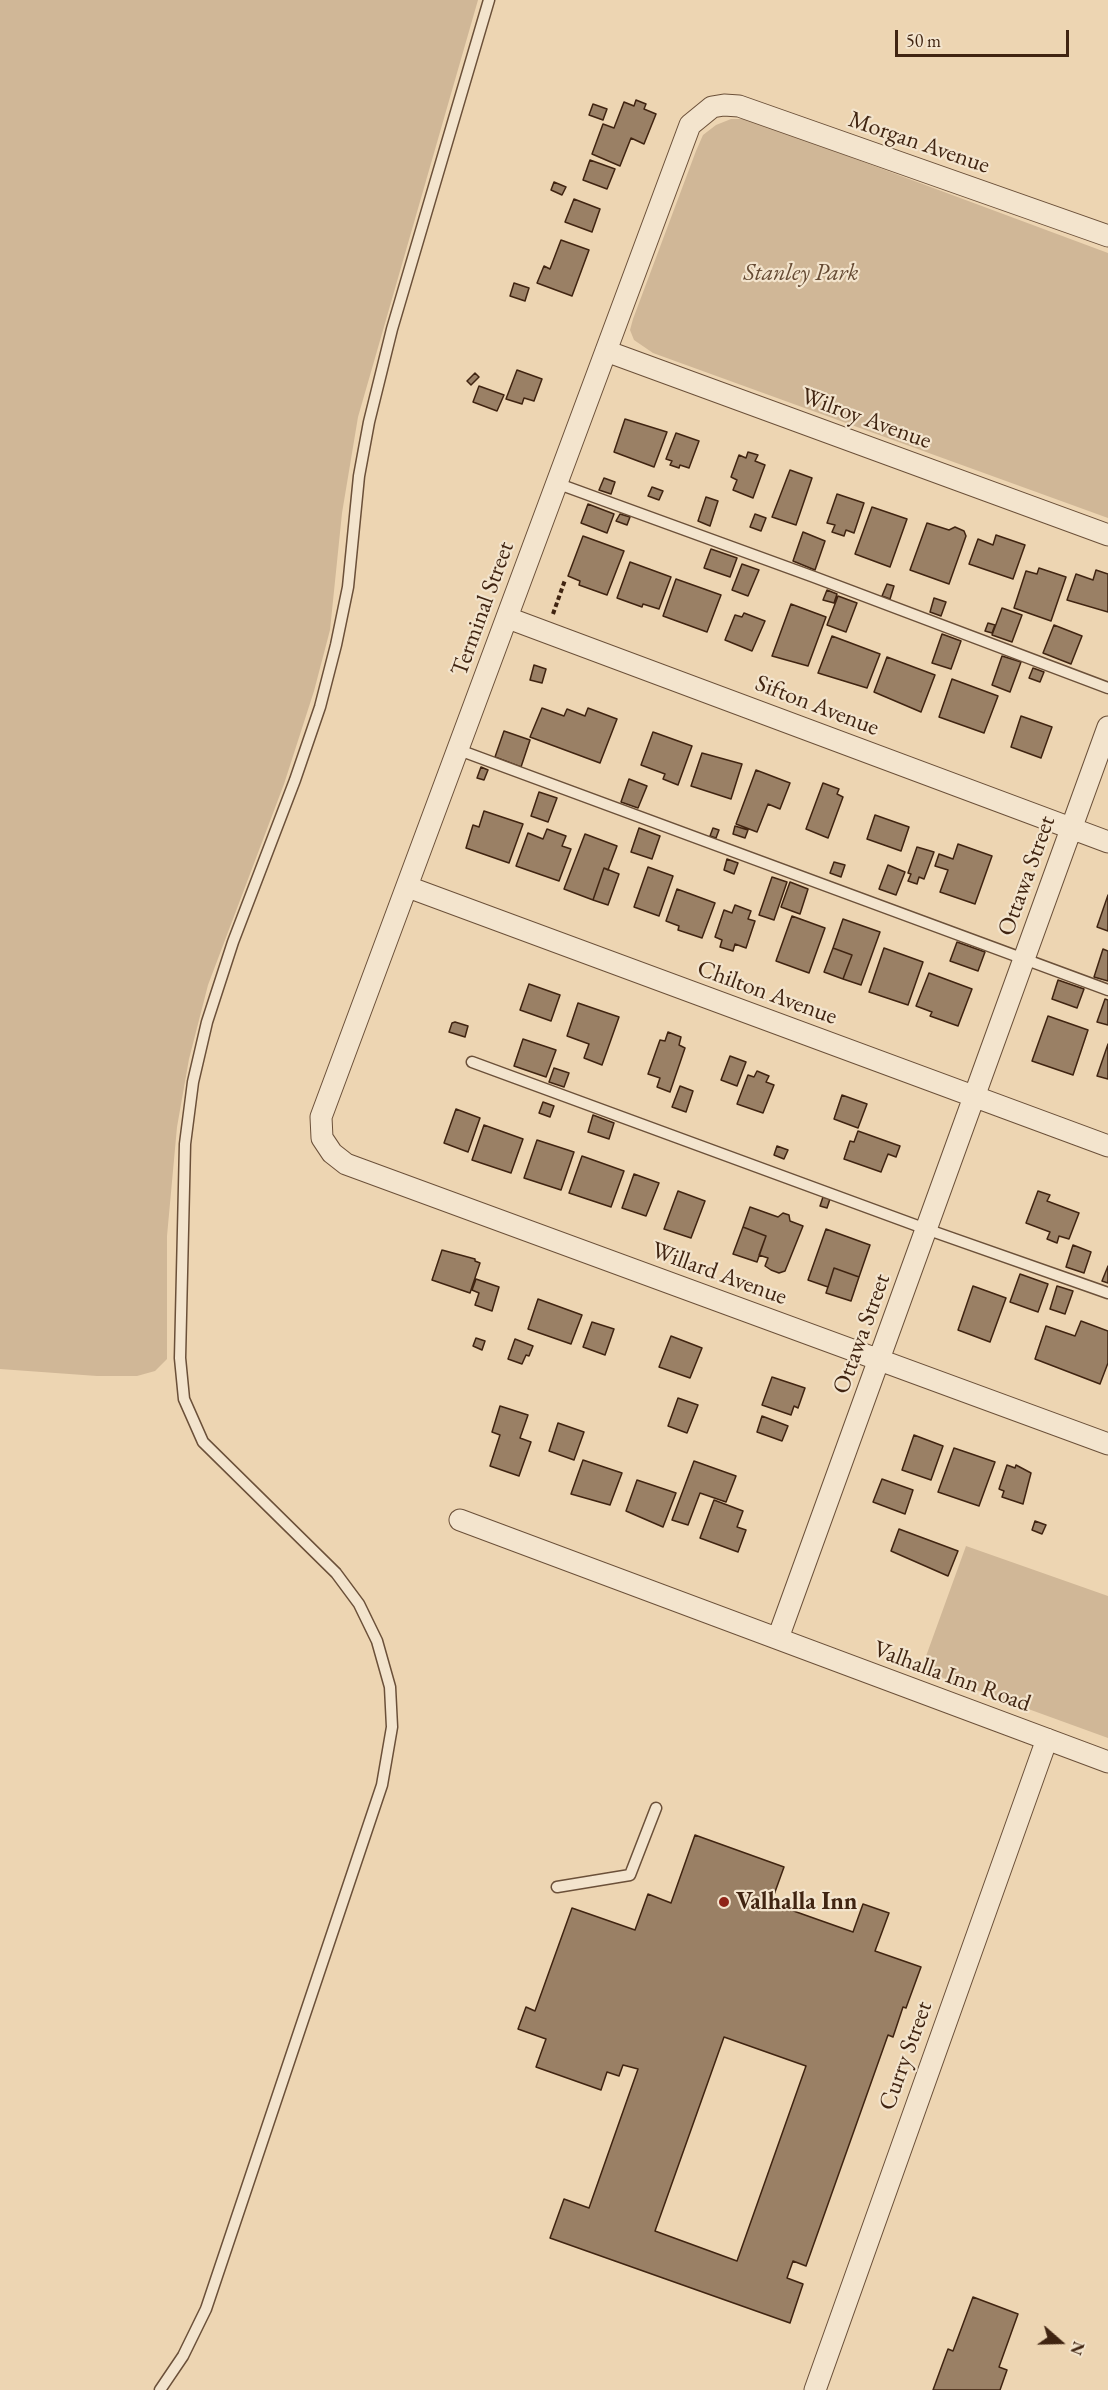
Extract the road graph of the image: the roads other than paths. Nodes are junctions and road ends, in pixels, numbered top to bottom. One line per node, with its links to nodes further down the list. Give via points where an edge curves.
1 (489, 0): 30 (lane, via 392,329 369,422 359,476 348,587 320,707 207,1022 184,1144 180,1358 184,1399 203,1442 336,1573 359,1604 377,1641 390,1687 392,1727 382,1785 206,2309 183,2356)
2 (712, 107): 3 (street, Morgan Avenue, via 739,106); 4 (street, Terminal Street, via 690,125)
3 (1108, 236)
4 (606, 351): 5 (street, Terminal Street); 6 (street, Wilroy Avenue)
5 (556, 483): 7 (street, Terminal Street); 8 (lane)
6 (1108, 535)
7 (508, 618): 10 (street, Terminal Street); 11 (street, Sifton Avenue)
8 (1108, 688)
9 (1108, 727): 11 (street, Ottawa Street)
10 (459, 750): 13 (street, Terminal Street); 14 (lane)
11 (1071, 828): 12 (street, Sifton Avenue); 14 (street, Ottawa Street)
12 (1108, 842)
13 (408, 887): 17 (street, Chilton Avenue); 18 (street, Terminal Street, via 321,1117)
14 (1024, 960): 15 (lane); 17 (street, Ottawa Street)
15 (1108, 990)
16 (472, 1062): 20 (lane)
17 (973, 1097): 19 (street, Chilton Avenue); 20 (street, Ottawa Street)
18 (322, 1138): 22 (street, Willard Avenue, via 346,1164)
19 (1108, 1146)
20 (926, 1229): 21 (lane); 22 (street, Ottawa Street)
21 (1108, 1293)
22 (880, 1360): 23 (street, Willard Avenue); 25 (street, Ottawa Street)
23 (1108, 1444)
24 (460, 1520): 25 (street)
25 (778, 1638): 26 (street, Valhalla Inn Road)
26 (1047, 1739): 27 (street, Valhalla Inn Road); 31 (street, Curry Street)
27 (1108, 1762)
28 (656, 1808): 29 (lane, via 630,1875)
29 (557, 1887)
30 (160, 2390)
31 (815, 2390)

